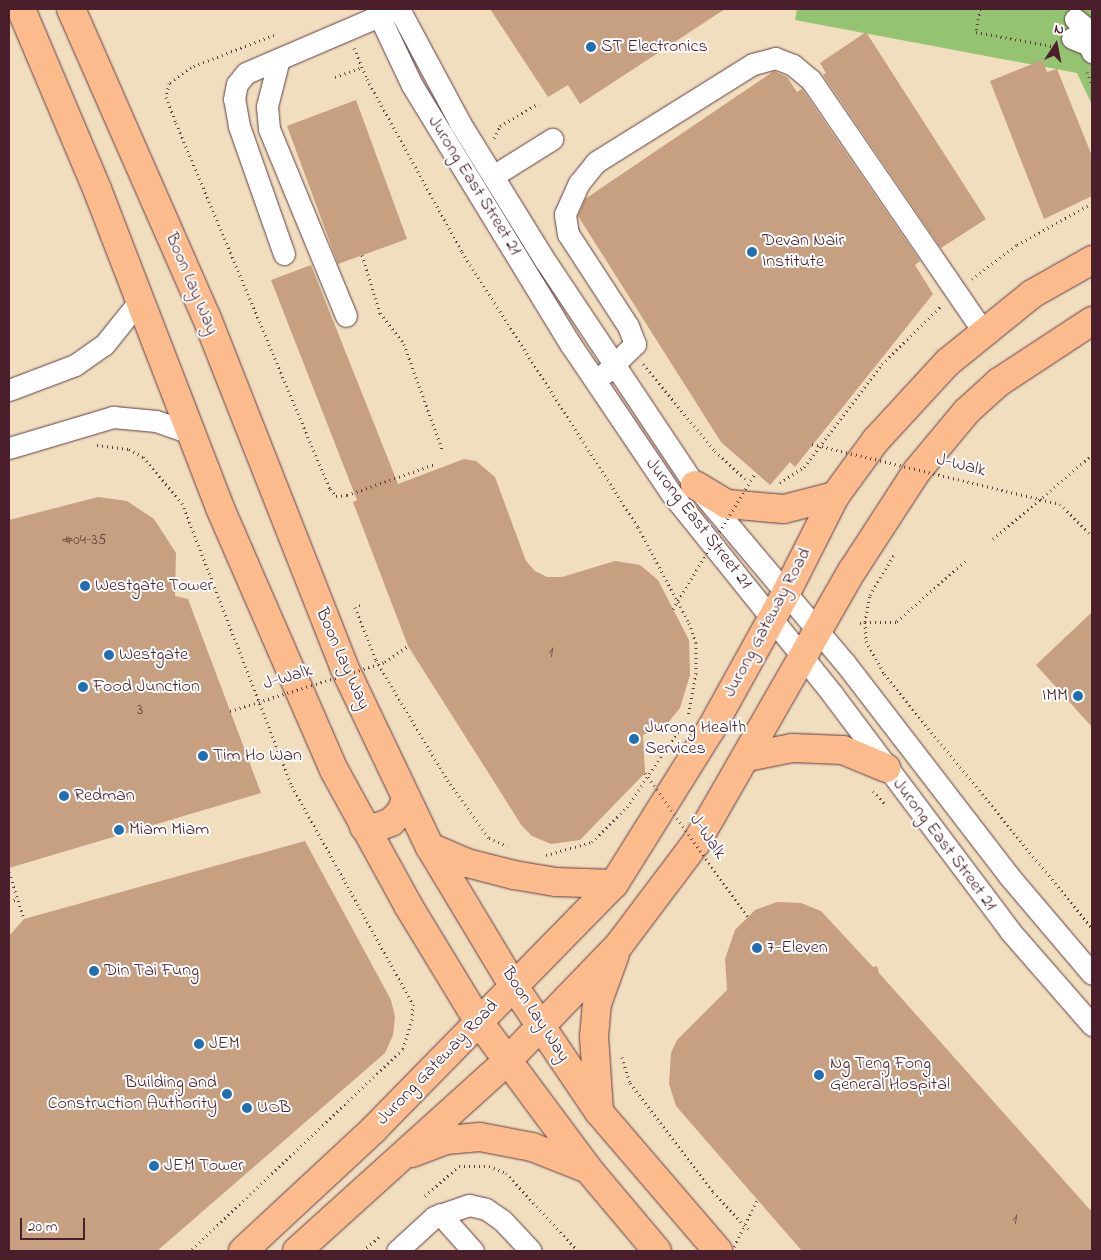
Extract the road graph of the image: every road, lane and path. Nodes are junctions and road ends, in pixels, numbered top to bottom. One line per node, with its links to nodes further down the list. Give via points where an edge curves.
1 (21, 9): 23 (main road)
2 (71, 9): 64 (main road, Boon Lay Way, via 206,316 344,668)
3 (980, 9): 7 (path, via 976,32)
4 (387, 11): 5 (street); 17 (street, Jurong East Street 21, via 456,115); 28 (street, Jurong East Street 21, via 412,85)
5 (346, 30): 8 (street); 10 (path)
6 (274, 34): 39 (path, via 191,67 169,83 166,97 330,489 336,496 347,495)
7 (1075, 34): 9 (street, via 1089,45)
8 (279, 59): 19 (street, via 246,73 237,84 234,100 239,126); 24 (street, via 267,106 268,128)
9 (1088, 60): 12 (path)
10 (362, 67): 11 (path); 69 (path, via 462,252 638,527 696,644 696,672 689,715 627,807 592,842)
11 (335, 77)
12 (1092, 85)
13 (539, 103): 16 (path, via 500,126)
14 (487, 132): 16 (path)
15 (552, 139): 17 (street)
16 (493, 140): 17 (path)
17 (501, 170): 26 (street, Jurong East Street 21)
18 (1092, 203): 22 (path, via 1017,245)
19 (284, 254)
20 (362, 255): 37 (path, via 380,313 404,344)
21 (1092, 260): 27 (main road, Jurong Gateway Road, via 1032,294)
22 (955, 292): 27 (street); 29 (street, via 811,80 793,64 775,58 754,64 596,162 579,183 566,214 568,234 628,326 636,344); 45 (path, via 882,364 804,467)
23 (140, 300): 32 (street, via 104,345 75,365); 33 (main road)
24 (346, 316)
25 (1092, 321): 57 (main road, via 999,382 967,411 917,471 852,571)
26 (589, 327): 28 (street); 30 (street, Jurong East Street 21)
27 (984, 333): 46 (main road, Jurong Gateway Road, via 948,362 882,433)
28 (571, 345): 31 (street, Jurong East Street 21)
29 (631, 349): 30 (street); 43 (path, via 735,472)
30 (614, 365): 31 (street); 44 (street, Jurong East Street 21)
31 (596, 382): 54 (street, Jurong East Street 21, via 670,492)
32 (9, 390)
33 (190, 433): 36 (street, via 156,421 113,417); 66 (main road, via 334,770)
34 (812, 444): 47 (path, J-Walk, bridge, via 1060,504)
35 (117, 447): 91 (path, via 130,449 143,457 182,503 292,786 413,1004 403,1050)
36 (9, 448)
37 (444, 452)
38 (1092, 455): 48 (path)
39 (435, 464)
40 (754, 473): 53 (path, bridge)
41 (947, 474): 42 (path)
42 (941, 482)
43 (755, 483)
44 (695, 485): 46 (main road, via 727,504 778,508); 51 (street, Jurong East Street 21)
45 (778, 485)
46 (835, 496): 51 (main road, Jurong Gateway Road)
47 (1092, 536)
48 (993, 539)
49 (898, 550): 55 (path, via 870,595)
50 (965, 561): 55 (path, via 896,622)
51 (786, 593): 54 (main road, Jurong Gateway Road); 57 (street, Jurong East Street 21)
52 (360, 605): 68 (path, via 356,607 376,660 450,784 490,838)
53 (673, 609)
54 (772, 620): 59 (street, Jurong East Street 21); 71 (main road, Jurong Gateway Road, via 711,729)
55 (865, 622): 56 (path); 76 (path, via 866,641 884,674)
56 (860, 623)
57 (818, 631): 59 (main road); 78 (street, Jurong East Street 21, via 1017,886)
58 (408, 646): 60 (path, J-Walk, bridge, via 385,662)
59 (804, 659): 61 (main road); 63 (street, Jurong East Street 21)
60 (230, 711)
61 (747, 757): 63 (main road, via 792,748 843,750); 77 (main road, via 696,842)
62 (645, 773): 74 (path, J-Walk, bridge)
63 (878, 779): 65 (path); 81 (street, Jurong East Street 21)
64 (406, 799): 66 (main road, via 401,812 391,822 378,827); 67 (main road, Boon Lay Way)
65 (890, 810)
66 (364, 826): 80 (main road, via 443,967)
67 (430, 847): 71 (main road, via 467,862 514,874 556,882); 79 (main road, Boon Lay Way)
68 (516, 850)
69 (537, 857)
70 (9, 872): 72 (path)
71 (614, 884): 79 (main road, Jurong Gateway Road)
72 (17, 899): 73 (path); 75 (path)
73 (9, 902)
74 (747, 916)
75 (24, 919)
76 (1092, 928)
77 (619, 945): 82 (main road); 85 (main road, via 597,1004 594,1037)
78 (1092, 974)
79 (513, 985): 80 (main road, Jurong Gateway Road); 82 (main road, Boon Lay Way)
80 (479, 1022): 84 (main road); 92 (main road, Jurong Gateway Road, via 373,1130)
81 (1092, 1025)
82 (539, 1026): 84 (main road); 85 (main road, Boon Lay Way)
83 (621, 1056): 90 (path, via 630,1083 713,1192)
84 (506, 1062): 86 (main road); 87 (main road)
85 (599, 1112): 98 (main road, Boon Lay Way)
86 (401, 1157): 87 (main road, via 446,1140 480,1138 532,1147); 93 (main road)
87 (588, 1168): 97 (main road)
88 (757, 1200): 99 (path, bridge)
89 (440, 1214): 94 (street); 95 (street); 96 (street, via 469,1205 486,1209 502,1220)
90 (748, 1228)
91 (190, 1251)
92 (243, 1251)
93 (297, 1251)
94 (397, 1251)
95 (473, 1251)
96 (531, 1251)
97 (657, 1251)
98 (718, 1251)
99 (732, 1251)

